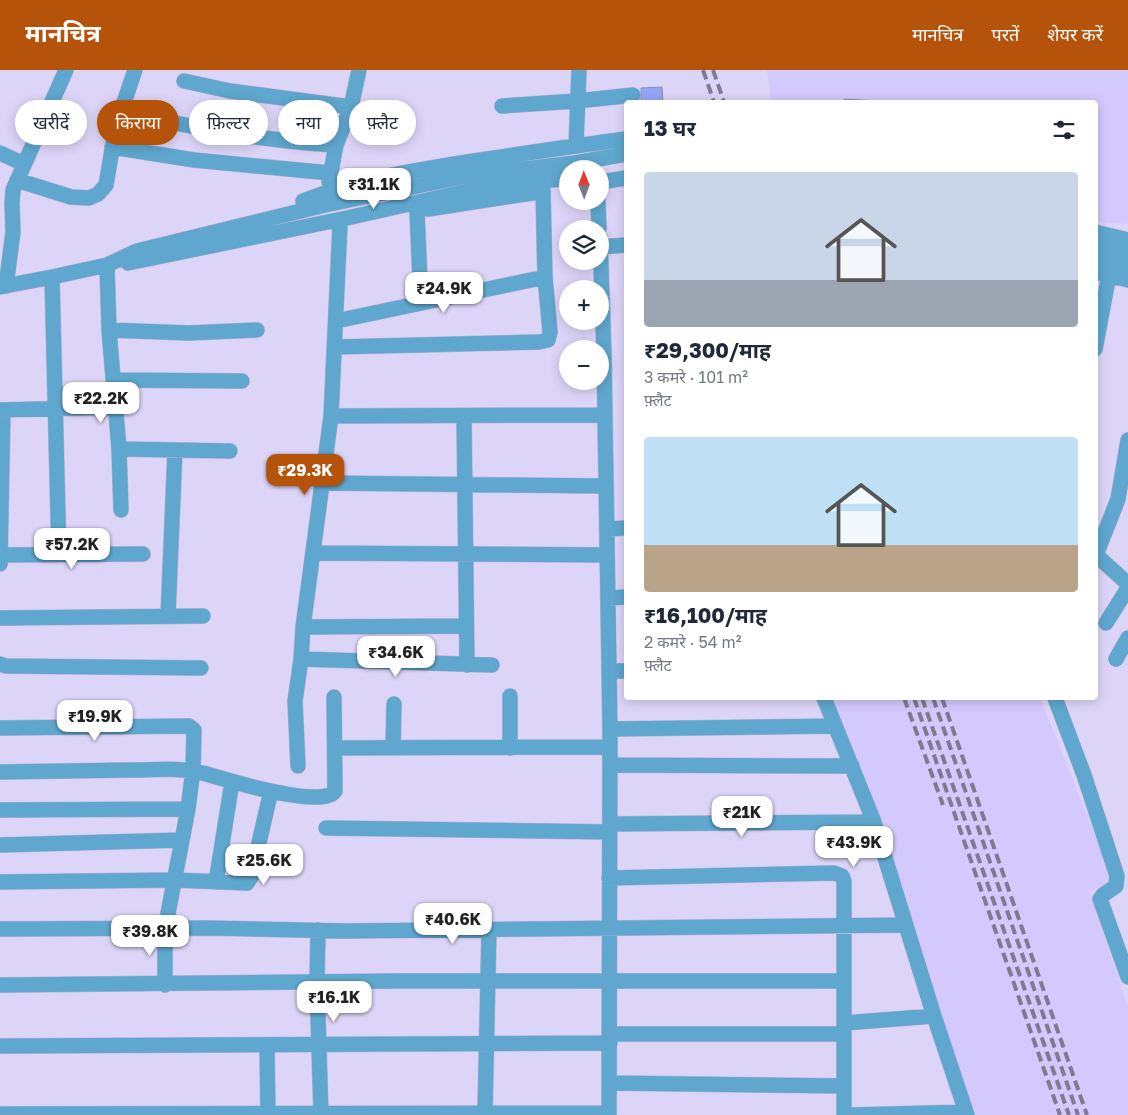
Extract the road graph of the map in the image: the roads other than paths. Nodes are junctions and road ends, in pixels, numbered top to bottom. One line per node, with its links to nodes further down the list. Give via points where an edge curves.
1 (66, 70): 21 (street)
2 (135, 70): 17 (street)
3 (359, 70): 7 (street)
4 (579, 70): 8 (street)
5 (184, 81): 10 (street, via 230,91)
6 (633, 95): 8 (street)
7 (353, 100)
8 (578, 101): 9 (street); 18 (street)
9 (502, 106)
10 (349, 107)
11 (349, 112): 13 (street)
12 (179, 124): 15 (street)
13 (339, 137)
14 (624, 139): 18 (street)
15 (278, 141)
16 (336, 145): 24 (street)
17 (112, 146): 24 (street, via 194,160); 27 (street, via 106,185 89,198 71,197)
18 (576, 146): 31 (street, via 403,172)
19 (0, 153): 21 (street)
20 (624, 154): 33 (street, via 471,175)
21 (24, 164): 27 (street)
22 (624, 169): 23 (street)
23 (609, 172)
24 (330, 173): 31 (street)
25 (624, 178): 28 (street)
26 (559, 179): 37 (street, via 472,190)
27 (18, 180): 35 (street)
28 (609, 181)
29 (559, 188): 30 (street)
30 (543, 191): 32 (street); 49 (street)
31 (327, 193): 33 (street, via 298,203)
32 (417, 211): 34 (street); 52 (street)
33 (273, 218): 44 (street, via 137,251)
34 (340, 226): 37 (street, via 270,240); 54 (street)
35 (7, 229): 51 (street)
36 (1098, 233): 38 (street)
37 (241, 240): 44 (street, via 137,262)
38 (1128, 240)
39 (1098, 244): 42 (street)
40 (624, 245): 41 (street)
41 (609, 247)
42 (1128, 252)
43 (1098, 258): 45 (street)
44 (112, 263): 48 (street); 55 (street)
45 (1128, 265)
46 (602, 270): 63 (street)
47 (1102, 273): 50 (street); 53 (street)
48 (52, 277): 51 (street); 61 (street)
49 (546, 277): 52 (street); 57 (street, via 550,332 544,342)
50 (1128, 280)
51 (3, 286)
52 (421, 303): 54 (street)
53 (1098, 316)
54 (336, 320): 57 (street)
55 (109, 330): 56 (street, via 189,333); 58 (street)
56 (256, 330)
57 (334, 347): 64 (street)
58 (113, 380): 59 (street); 60 (street)
59 (242, 381)
60 (115, 407): 61 (street); 67 (street)
61 (54, 409): 62 (street); 80 (street)
62 (1, 410): 81 (street)
63 (605, 415): 65 (street); 72 (street)
64 (331, 416): 65 (street); 70 (street)
65 (464, 416): 71 (street)
66 (1128, 440): 76 (street, via 1118,499)
67 (119, 449): 68 (street); 73 (street)
68 (175, 450): 69 (street); 89 (street)
69 (230, 451)
70 (322, 483): 71 (street); 78 (street)
71 (464, 485): 72 (street); 79 (street)
72 (606, 486): 75 (street)
73 (121, 510)
74 (624, 528): 75 (street)
75 (607, 529): 82 (street)
76 (1098, 550)
77 (142, 554): 80 (street)
78 (312, 554): 79 (street); 94 (street)
79 (465, 554): 82 (street); 93 (street)
80 (59, 555): 81 (street)
81 (0, 556): 84 (street)
82 (607, 556): 88 (street)
83 (1098, 557): 85 (street)
84 (0, 564)
85 (1128, 584)
86 (1128, 588): 92 (street)
87 (624, 597): 88 (street)
88 (608, 598): 102 (street)
89 (168, 616): 90 (street); 91 (street)
90 (203, 616)
91 (0, 618)
92 (1106, 623)
93 (466, 626): 94 (street); 99 (street)
94 (303, 627): 97 (street)
95 (1128, 638): 96 (street)
96 (1116, 659)
97 (301, 660): 99 (street); 117 (street, via 295,700)
98 (0, 664): 101 (street)
99 (466, 665): 100 (street)
100 (492, 665)
101 (201, 668)
102 (609, 671): 103 (street); 111 (street)
103 (624, 671)
104 (510, 696): 115 (street)
105 (334, 697): 113 (street)
106 (825, 700): 109 (street)
107 (1056, 700): 141 (street, via 1117,876 1116,886 1100,899)
108 (394, 704): 114 (street)
109 (835, 726): 111 (street); 118 (street)
110 (0, 728): 119 (street, via 189,726 194,730)
111 (610, 729): 112 (street)
112 (610, 747): 115 (street); 116 (street)
113 (335, 748): 114 (street); 122 (street, via 333,795 309,797)
114 (393, 748): 115 (street)
115 (510, 748)
116 (610, 765): 118 (street); 127 (street)
117 (298, 766)
118 (852, 766): 125 (street)
119 (193, 770): 120 (street); 121 (street); 123 (street)
120 (0, 772)
121 (232, 782): 122 (street); 133 (street)
122 (271, 791): 133 (street, via 250,881)
123 (188, 808): 124 (street); 128 (street)
124 (0, 810)
125 (874, 822): 127 (street); 135 (street)
126 (326, 828): 127 (street)
127 (610, 828): 130 (street)
128 (182, 840): 129 (street); 131 (street)
129 (0, 845)
130 (610, 878): 134 (street, via 838,874 844,881); 138 (street)
131 (175, 880): 132 (street); 133 (street); 137 (street)
132 (0, 882)
133 (216, 882)
134 (844, 926): 135 (street); 138 (street); 143 (street)
135 (905, 926): 149 (street)
136 (0, 929): 137 (street)
137 (165, 929): 139 (street); 148 (street)
138 (609, 929): 140 (street); 145 (street)
139 (318, 930): 140 (street); 146 (street)
140 (489, 930): 144 (street)
141 (1124, 956): 142 (street)
142 (1128, 977)
143 (844, 981): 145 (street); 150 (street)
144 (489, 982): 145 (street); 146 (street); 153 (street)
145 (609, 982): 151 (street)
146 (317, 983): 148 (street); 152 (street)
147 (0, 985): 148 (street)
148 (165, 985)
149 (934, 1016): 150 (street); 163 (street)
150 (844, 1028): 151 (street); 157 (street)
151 (610, 1038): 153 (street); 156 (street)
152 (320, 1044): 153 (street); 154 (street); 160 (street)
153 (487, 1044): 161 (street)
154 (267, 1045): 155 (street); 159 (street)
155 (0, 1046)
156 (609, 1083): 157 (street); 162 (street)
157 (844, 1086): 164 (street)
158 (0, 1114): 159 (street)
159 (268, 1114): 160 (street)
160 (321, 1114): 161 (street)
161 (488, 1114): 162 (street)
162 (609, 1114)
163 (967, 1114): 165 (street)
164 (844, 1115)
165 (852, 1115)

